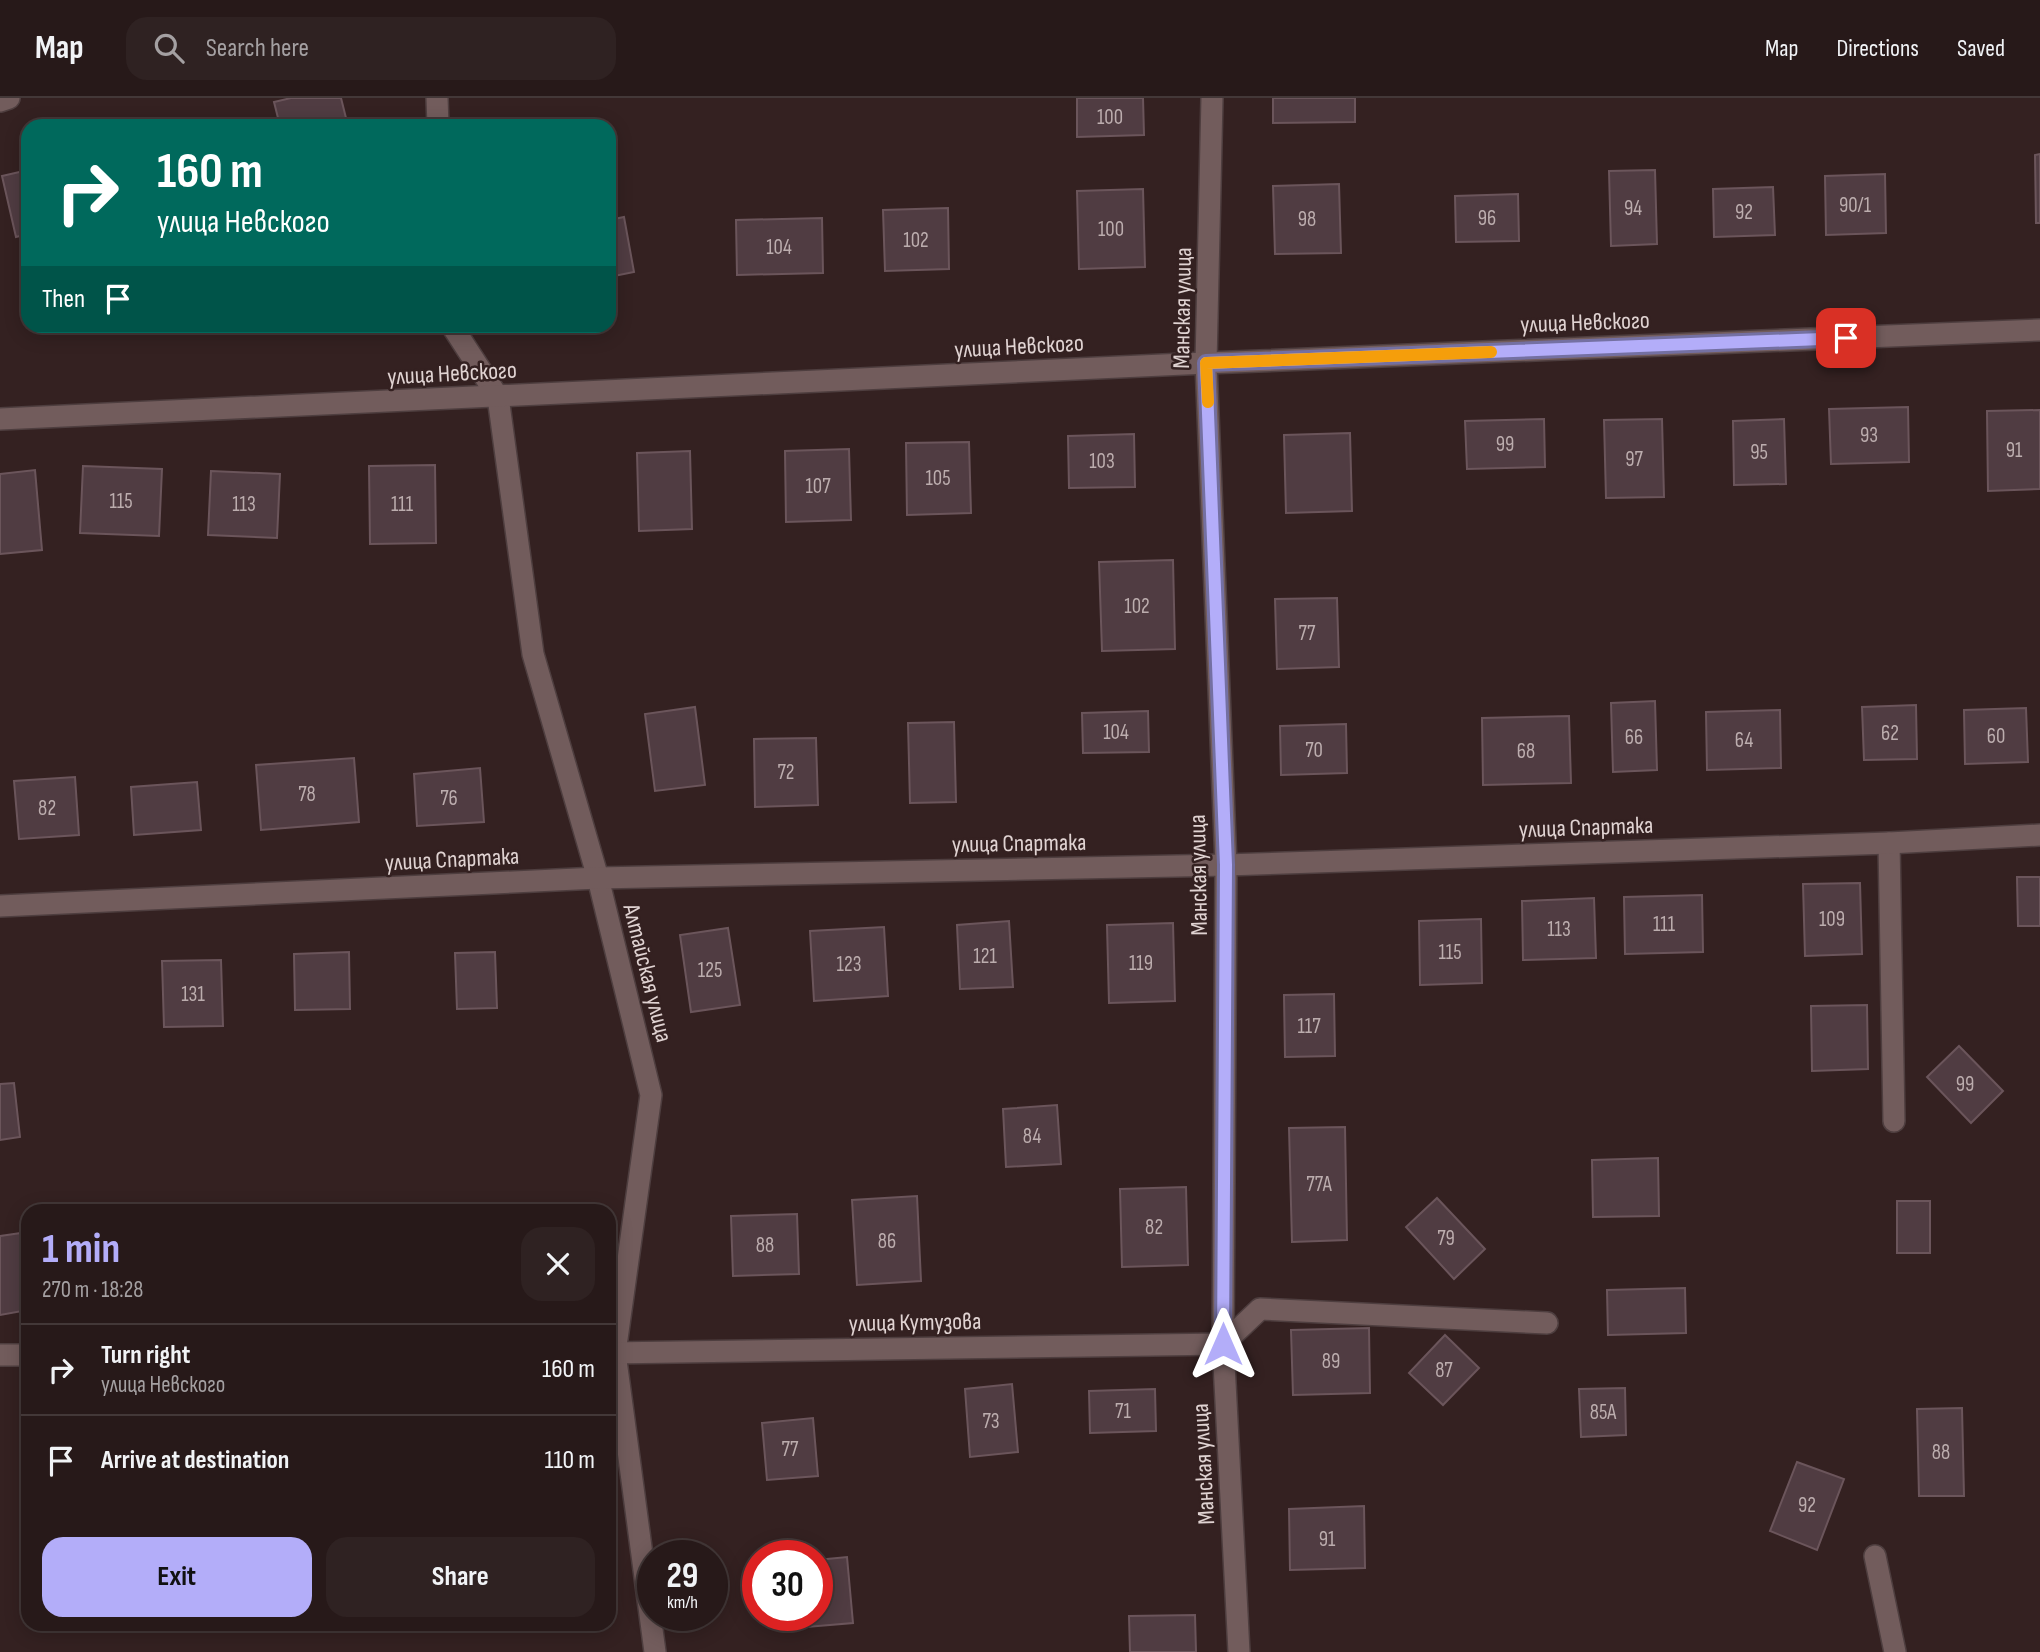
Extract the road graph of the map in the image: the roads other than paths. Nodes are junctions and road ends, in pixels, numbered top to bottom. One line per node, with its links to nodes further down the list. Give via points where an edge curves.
1 (9, 98): 4 (street)
2 (437, 98): 5 (street)
3 (1212, 98): 8 (street, Манская улица)
4 (0, 101)
5 (438, 119)
6 (2040, 330): 8 (street, улица Невского)
7 (457, 333): 9 (street, Алтайская улица)
8 (1206, 363): 9 (street, улица Невского); 13 (street, Манская улица)
9 (498, 397): 10 (street, улица Невского); 14 (street, Алтайская улица, via 533,653)
10 (0, 419)
11 (2040, 835): 12 (street, улица Спартака)
12 (1889, 843): 13 (street, улица Спартака); 16 (street)
13 (1226, 865): 14 (street, улица Спартака); 19 (street, Манская улица)
14 (598, 878): 15 (street, улица Спартака); 18 (street, Алтайская улица, via 651,1095)
15 (0, 906)
16 (1894, 1121)
17 (1547, 1323): 19 (street, via 1260,1309)
18 (616, 1327)
19 (1223, 1344): 20 (street, улица Кутузова); 26 (street, Манская улица)
20 (616, 1353)
21 (0, 1355): 22 (street)
22 (21, 1355)
23 (616, 1381): 25 (street, Алтайская улица)
24 (1874, 1556): 27 (street)
25 (655, 1652)
26 (1239, 1652)
27 (1895, 1652)

